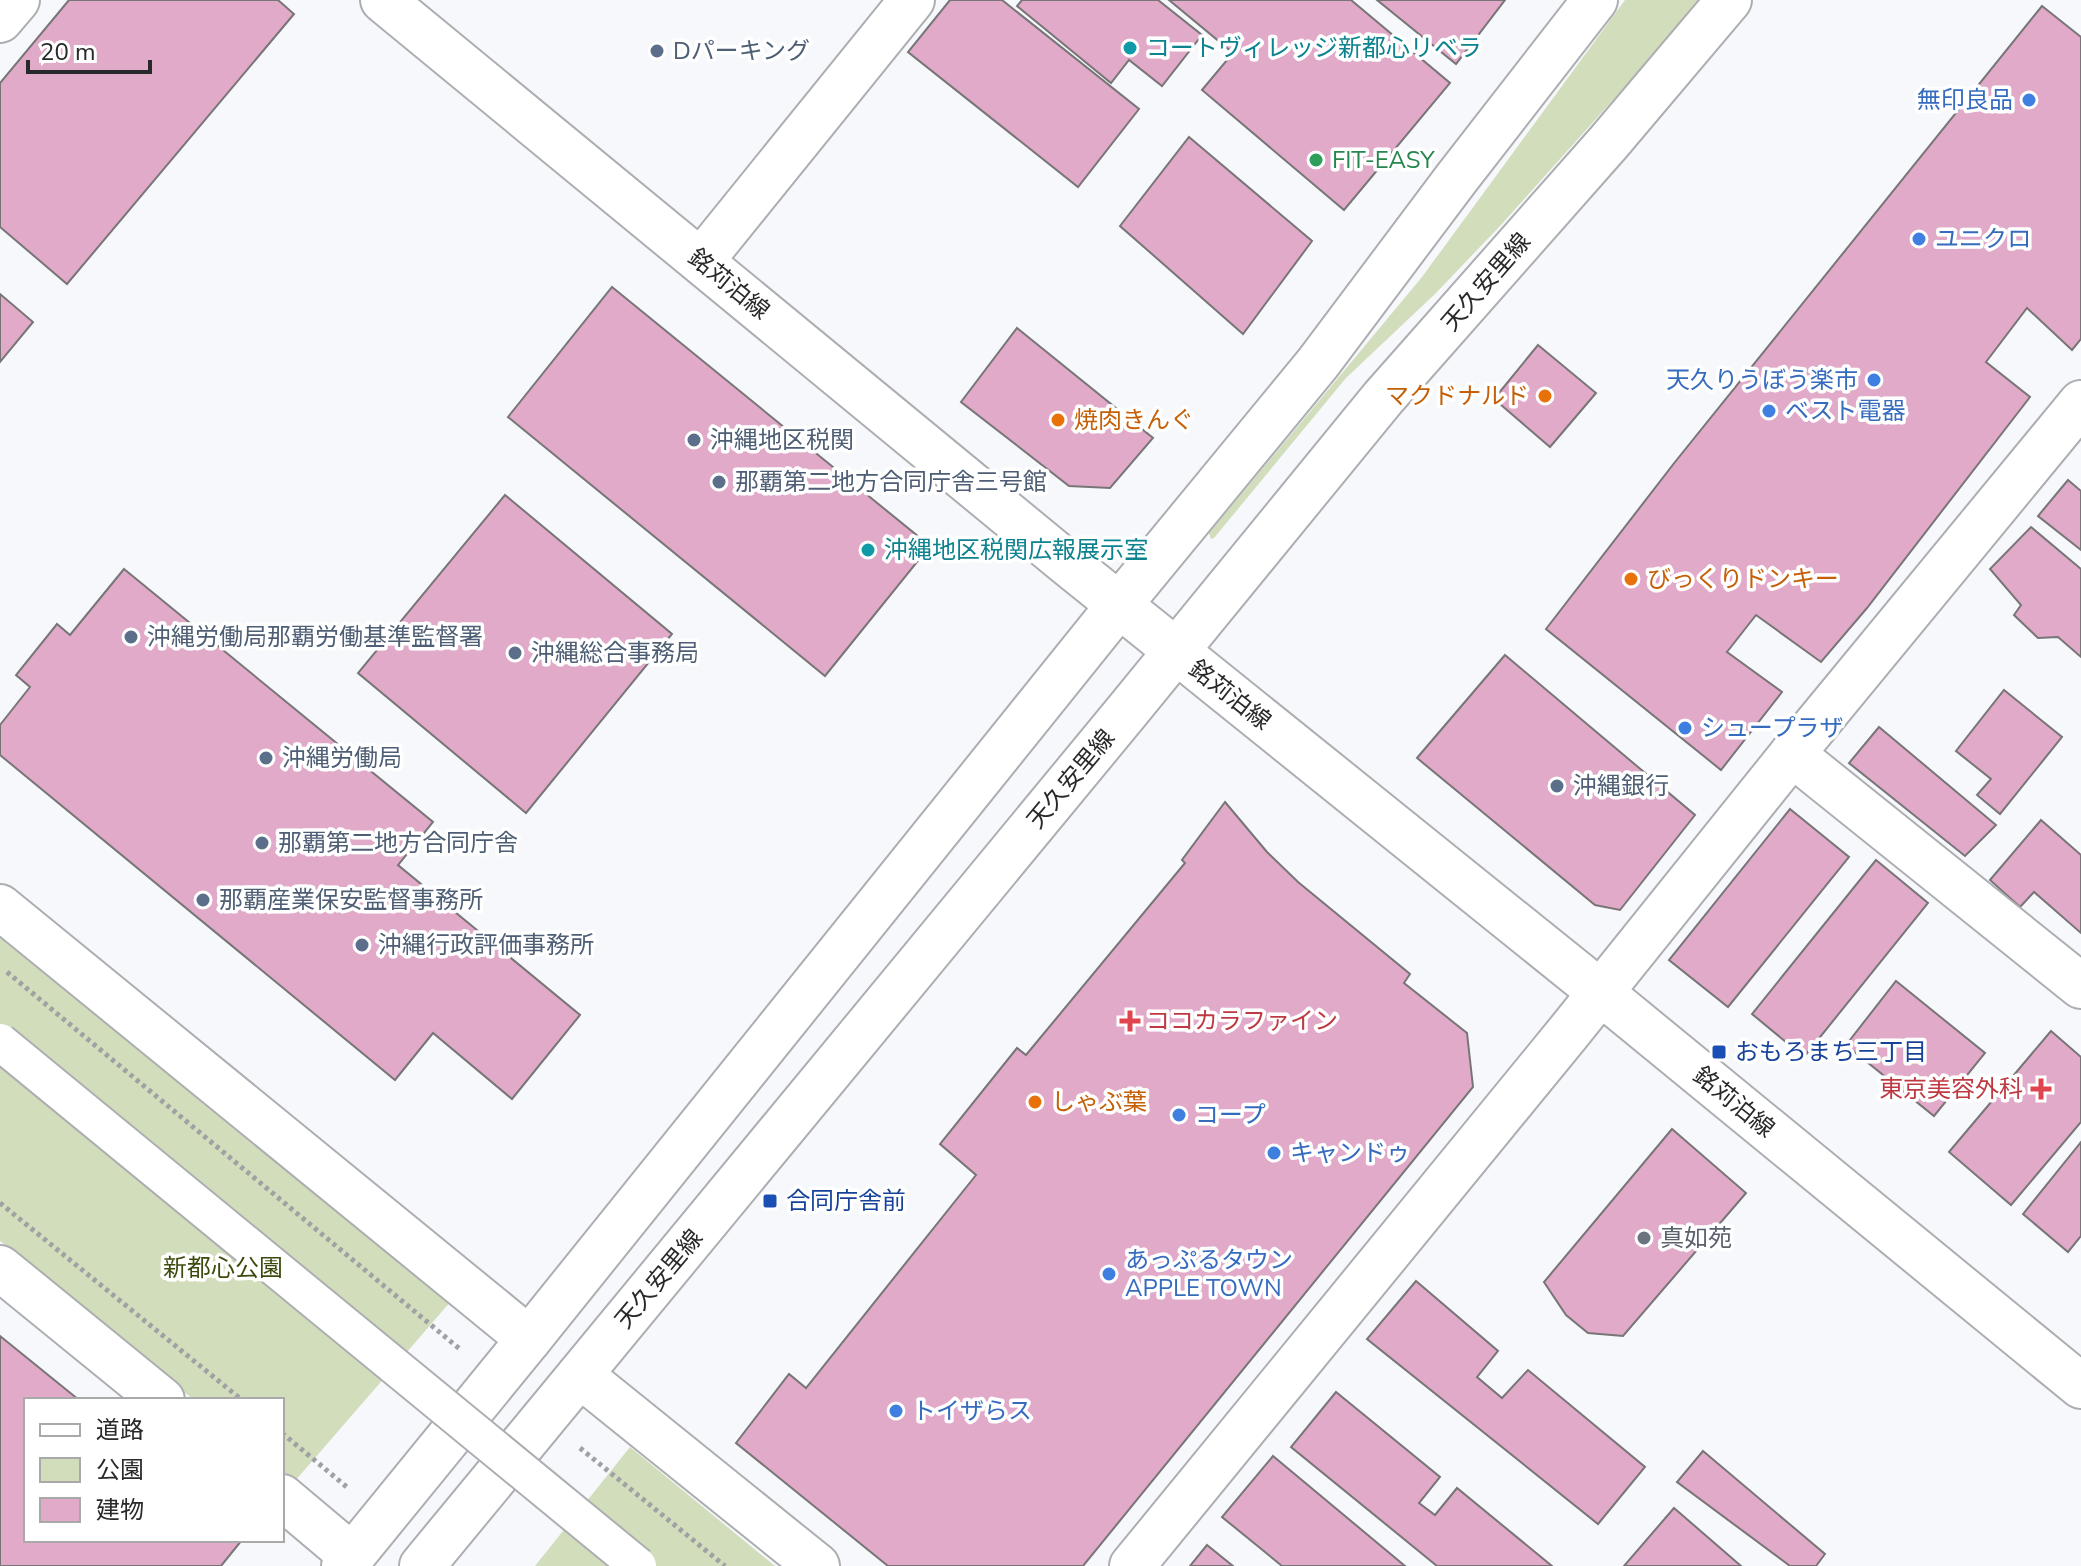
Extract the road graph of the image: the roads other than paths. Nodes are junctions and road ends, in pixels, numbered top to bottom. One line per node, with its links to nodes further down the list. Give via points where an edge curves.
1 (17, 0): 6 (street)
2 (383, 0): 7 (street, 銘苅泊線)
3 (912, 0): 7 (street)
4 (1595, 0): 9 (street, via 1318,363)
5 (1729, 0): 10 (street, 天久安里線, via 1383,398)
6 (0, 20)
7 (701, 261): 9 (street, 銘苅泊線)
8 (2081, 403): 11 (street)
9 (1119, 605): 10 (street, 銘苅泊線); 17 (street)
10 (1176, 652): 14 (street, 銘苅泊線); 18 (street, 天久安里線)
11 (1792, 754): 13 (street); 14 (street)
12 (0, 907): 17 (street)
13 (2081, 986)
14 (1600, 992): 19 (street, 銘苅泊線); 26 (street)
15 (0, 1042): 24 (street, bridge)
16 (0, 1268): 20 (street)
17 (529, 1339): 22 (street)
18 (580, 1375): 23 (street, 天久安里線); 25 (street)
19 (2081, 1386)
20 (160, 1398)
21 (284, 1499): 22 (street)
22 (348, 1561)
23 (422, 1566)
24 (638, 1566)
25 (817, 1566)
26 (1132, 1566)

